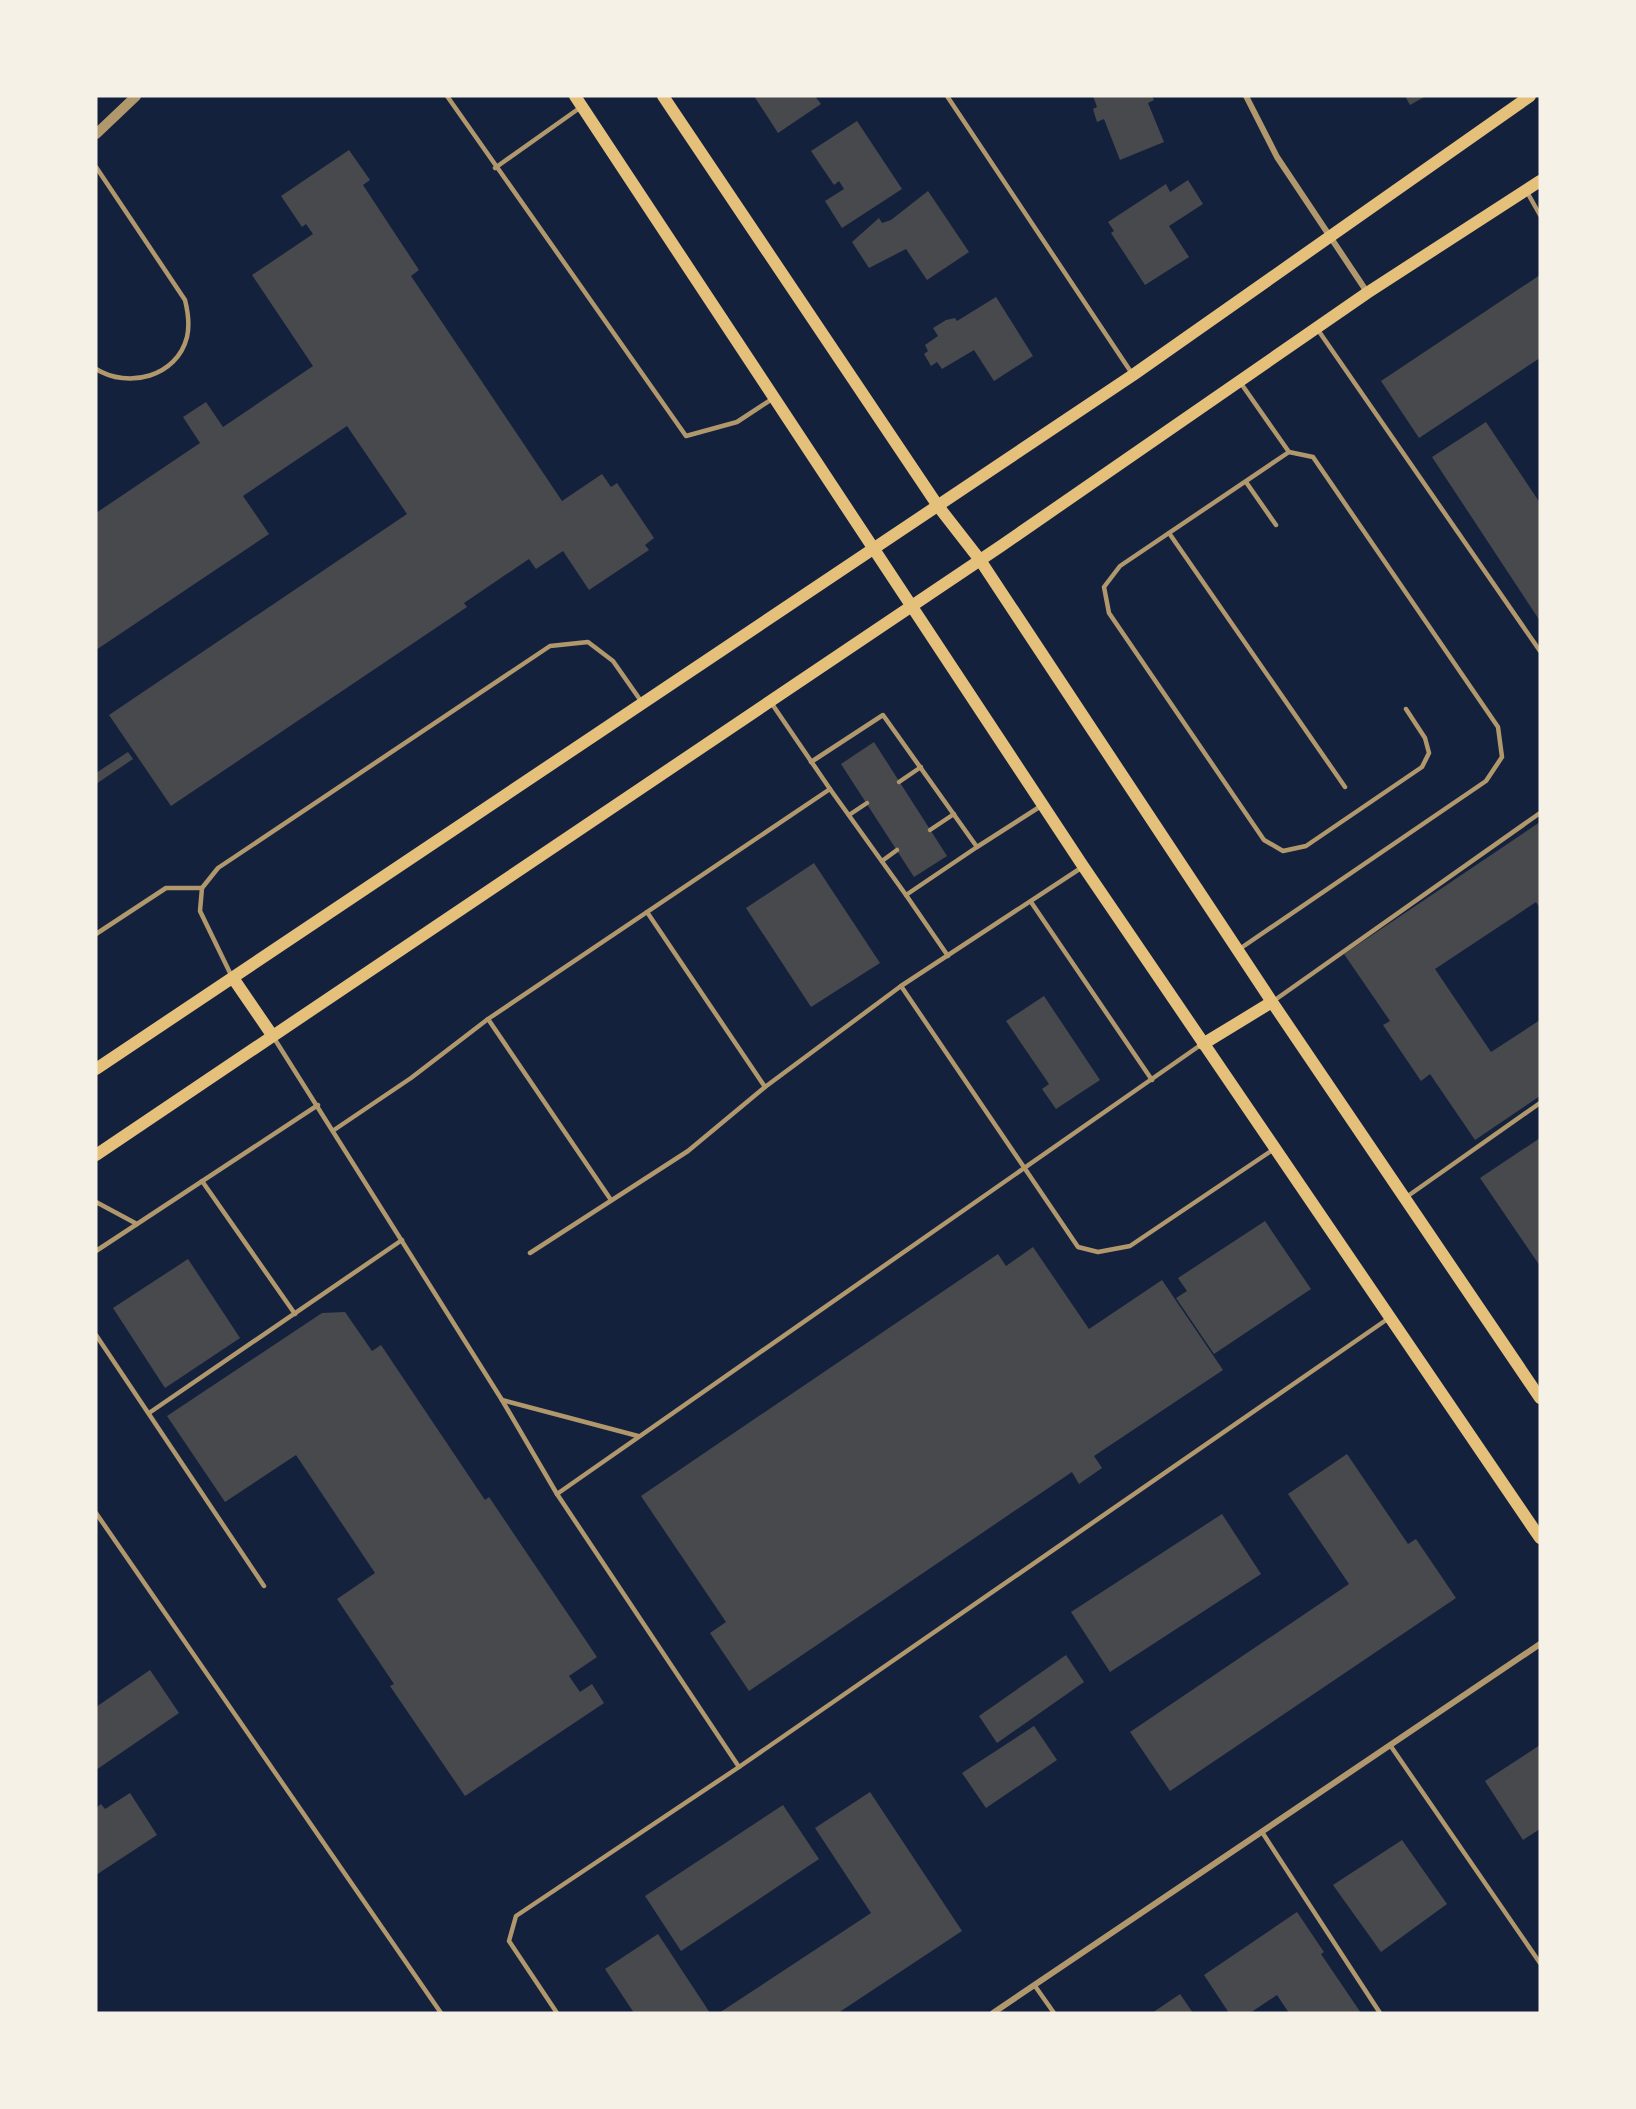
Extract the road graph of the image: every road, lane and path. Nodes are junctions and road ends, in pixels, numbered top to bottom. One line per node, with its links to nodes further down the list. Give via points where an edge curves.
1 (136, 96): 8 (street)
2 (447, 96): 10 (lane)
3 (663, 96): 23 (main road)
4 (947, 96): 18 (lane)
5 (1246, 96): 14 (street, via 1276,157)
6 (1530, 96): 14 (main road)
7 (579, 101): 10 (lane); 20 (main road)
8 (96, 134)
9 (96, 167): 17 (lane, via 185,300 189,319 186,339 177,356 162,370 145,378 125,380)
10 (495, 168): 20 (lane, via 686,436 737,422)
11 (1540, 181): 12 (main road)
12 (1526, 190): 13 (lane); 15 (main road)
13 (1540, 215)
14 (1329, 236): 15 (street); 18 (main road)
15 (1367, 293): 16 (main road)
16 (1317, 328): 19 (main road); 29 (lane)
17 (96, 369)
18 (1133, 375): 23 (main road)
19 (1240, 381): 21 (lane); 27 (main road)
20 (775, 397): 26 (main road)
21 (1289, 453): 22 (lane); 53 (lane, via 1312,458 1498,727 1502,757 1486,781)
22 (1246, 482): 24 (lane); 25 (lane)
23 (938, 506): 26 (main road); 27 (main road)
24 (1276, 525)
25 (1169, 533): 32 (lane, via 1120,566 1104,587 1109,613 1264,840 1283,851 1306,846 1422,767 1429,753 1425,738); 36 (lane)
26 (875, 548): 28 (main road); 31 (main road)
27 (980, 560): 28 (main road); 53 (main road)
28 (910, 607): 30 (main road); 39 (main road)
29 (1540, 651)
30 (770, 701): 33 (lane); 59 (main road)
31 (643, 703): 48 (lane, via 613,661 588,642 550,646 218,868); 55 (main road)
32 (1406, 709)
33 (811, 762): 34 (lane, via 883,715); 37 (lane)
34 (921, 767): 35 (lane); 41 (lane)
35 (899, 782)
36 (1345, 787)
37 (830, 789): 42 (lane); 51 (lane)
38 (867, 803): 42 (lane)
39 (1043, 805): 44 (lane); 47 (main road)
40 (1540, 813): 57 (lane)
41 (954, 814): 43 (lane); 44 (lane)
42 (849, 815): 46 (lane)
43 (930, 830)
44 (977, 847): 49 (lane)
45 (897, 850): 46 (lane)
46 (882, 861): 49 (lane)
47 (1083, 866): 50 (lane); 60 (main road)
48 (202, 888): 52 (lane, via 166,888); 55 (lane, via 200,911)
49 (906, 895): 54 (lane)
50 (1031, 902): 54 (lane); 62 (lane)
51 (647, 912): 58 (lane); 63 (lane)
52 (96, 934)
53 (1238, 951): 57 (main road)
54 (948, 956): 56 (lane)
55 (233, 978): 59 (main road); 61 (main road)
56 (901, 986): 63 (lane); 69 (lane)
57 (1272, 1002): 60 (main road); 71 (main road)
58 (488, 1019): 66 (lane); 72 (lane)
59 (272, 1035): 65 (lane); 68 (main road)
60 (1203, 1044): 62 (lane); 67 (main road)
61 (96, 1069)
62 (1152, 1080): 69 (lane)
63 (765, 1087): 72 (lane, via 688,1151)
64 (1540, 1102): 71 (lane)
65 (318, 1105): 66 (lane); 70 (lane)
66 (334, 1130): 75 (lane)
67 (1274, 1149): 69 (lane, via 1130,1246 1098,1252 1078,1246); 79 (main road)
68 (96, 1155)
69 (1024, 1168): 84 (lane)
70 (202, 1181): 74 (lane); 78 (lane)
71 (1405, 1198): 81 (main road)
72 (611, 1200): 77 (lane)
73 (96, 1202): 74 (lane)
74 (137, 1224): 76 (lane)
75 (402, 1240): 78 (lane); 82 (lane)
76 (96, 1251)
77 (530, 1253)
78 (295, 1314): 83 (lane)
79 (1390, 1318): 87 (main road); 91 (lane)
80 (96, 1335): 83 (lane)
81 (1538, 1390)
82 (502, 1401): 84 (lane); 85 (lane)
83 (149, 1413): 88 (lane)
84 (638, 1436): 85 (lane)
85 (557, 1494): 91 (lane)
86 (96, 1513): 95 (lane)
87 (1540, 1538)
88 (264, 1587)
89 (1540, 1644): 90 (street)
90 (1390, 1745): 92 (street); 93 (lane)
91 (739, 1767): 96 (lane, via 516,1916 509,1941)
92 (1262, 1832): 94 (street); 99 (lane)
93 (1540, 1963)
94 (1035, 1986): 97 (street); 98 (lane)
95 (441, 2013)
96 (556, 2013)
97 (993, 2013)
98 (1054, 2013)
99 (1380, 2013)

